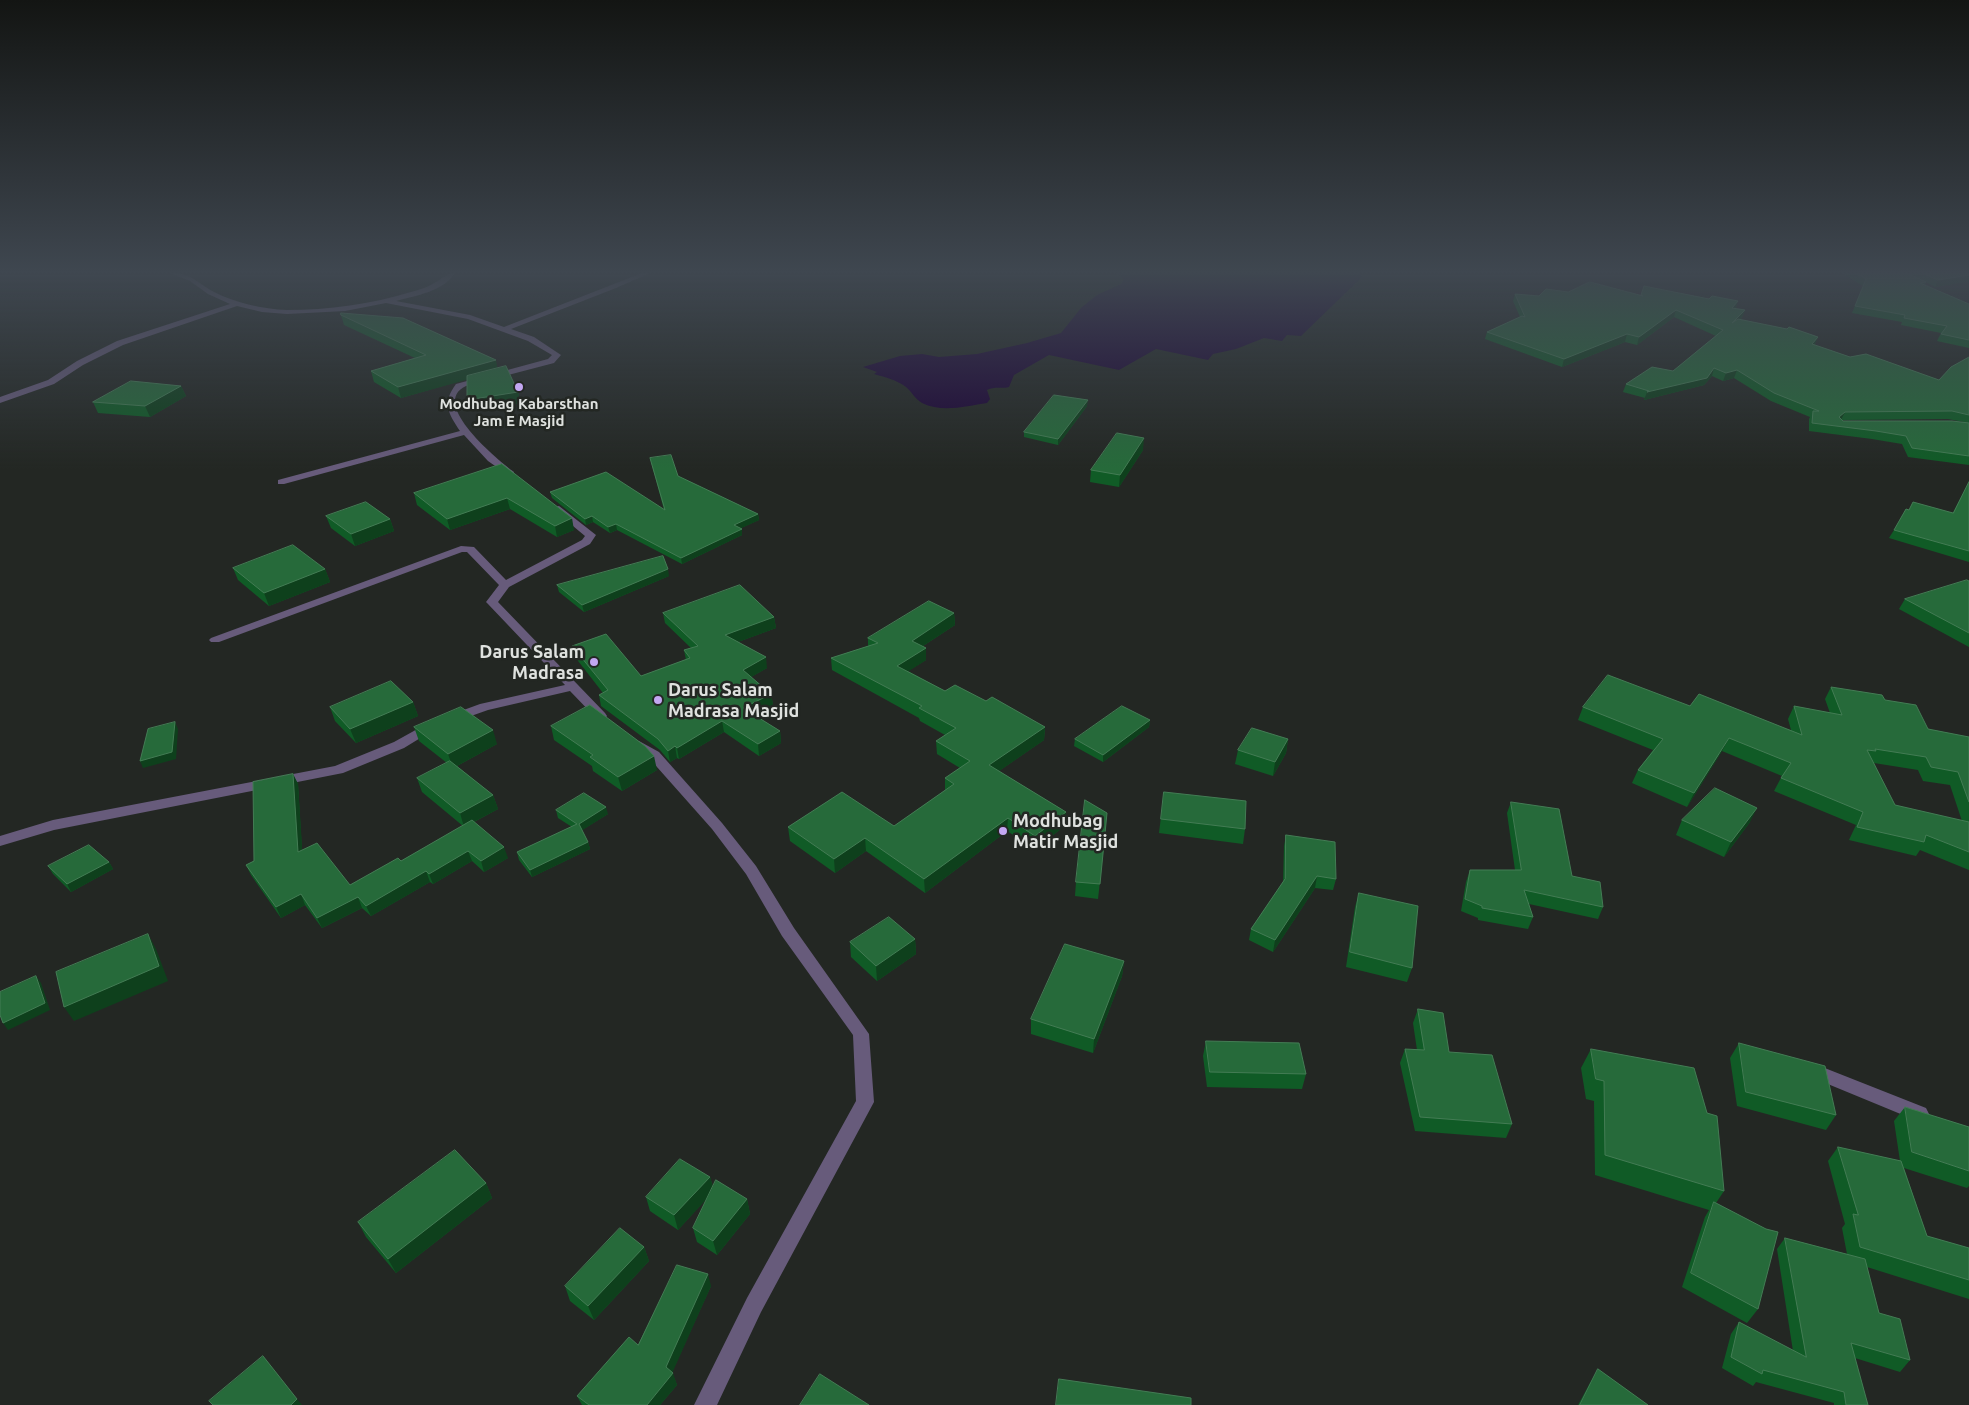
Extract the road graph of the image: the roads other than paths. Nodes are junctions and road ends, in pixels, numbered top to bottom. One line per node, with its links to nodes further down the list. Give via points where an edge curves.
1 (133, 339): 3 (street, via 98,353 51,382)
2 (530, 339): 4 (street, via 557,355 551,360 459,386 452,396 453,414)
3 (0, 400)
4 (466, 432): 5 (street, via 498,465); 6 (street)
5 (519, 480)
6 (281, 482)
7 (546, 500): 8 (street, via 591,535 586,542)
8 (505, 585): 9 (street, via 470,549 461,549); 10 (street, via 492,602)
9 (215, 640)
10 (572, 687): 11 (street); 13 (street, via 484,707 430,726 399,745 338,770 53,825)
11 (610, 723)
12 (632, 739): 16 (street, via 654,755 717,826 751,870 788,932 861,1034 865,1102 754,1305)
13 (0, 841)
14 (1803, 1066): 15 (street)
15 (1932, 1119)
16 (705, 1405)

